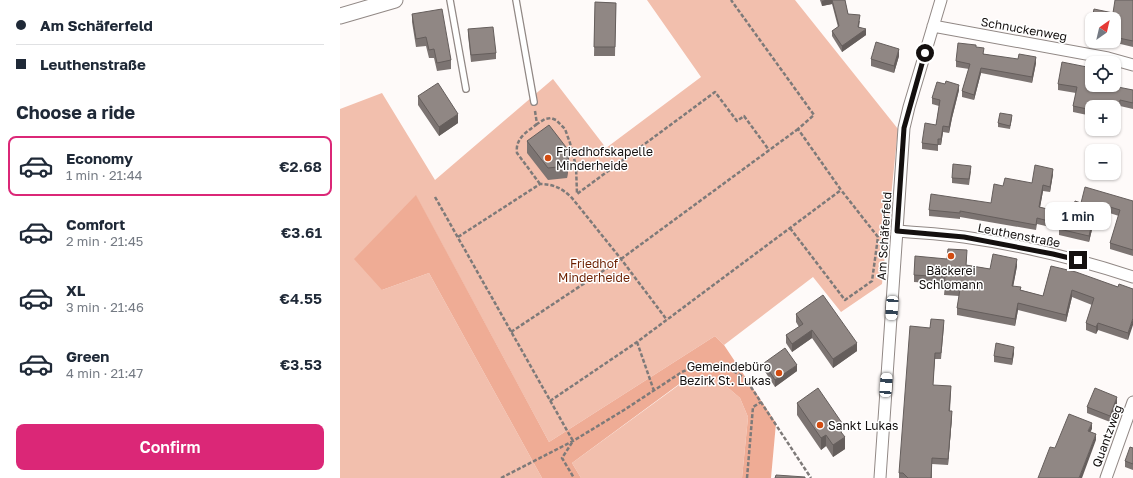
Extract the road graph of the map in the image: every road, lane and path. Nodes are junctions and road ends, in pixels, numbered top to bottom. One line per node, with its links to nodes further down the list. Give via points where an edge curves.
1 (395, 0): 6 (street)
2 (450, 0): 9 (lane)
3 (516, 0): 10 (lane)
4 (731, 0): 12 (path, via 814,115)
5 (941, 0): 7 (street, Am Schäferfeld)
6 (340, 16)
7 (933, 26): 8 (street, Schnuckenweg); 20 (street, Am Schäferfeld, via 904,128)
8 (1133, 64)
9 (466, 89)
10 (534, 102): 11 (path)
11 (537, 124): 14 (path, via 520,138 516,148); 16 (path, via 551,118 565,129 576,166)
12 (798, 130): 13 (path); 15 (path)
13 (769, 150): 16 (path, via 744,116 737,121 715,92); 22 (path)
14 (540, 184): 18 (path, via 558,187); 21 (path)
15 (841, 190): 19 (path); 19 (path, via 878,237 872,281 845,300)
16 (577, 194): 18 (path)
17 (435, 197): 21 (path)
18 (572, 198): 22 (path)
19 (790, 228): 24 (path)
20 (897, 231): 23 (street, Leuthenstraße, via 964,237 1012,246 1091,264); 36 (street, Am Schäferfeld)
21 (458, 237): 25 (path)
22 (621, 259): 24 (path); 25 (path)
23 (1133, 277)
24 (666, 320): 26 (path)
25 (511, 332): 28 (path)
26 (637, 342): 27 (path); 28 (path)
27 (654, 391): 29 (path, via 682,372 695,366 709,364 730,368 745,378); 31 (path)
28 (550, 401): 31 (path)
29 (761, 402): 34 (path, via 753,408); 35 (path)
30 (1133, 402): 37 (street, Quantzweg)
31 (573, 441): 32 (path); 33 (path, via 562,458)
32 (501, 478)
33 (574, 478)
34 (747, 478)
35 (811, 478)
36 (880, 478)
37 (1106, 478)

